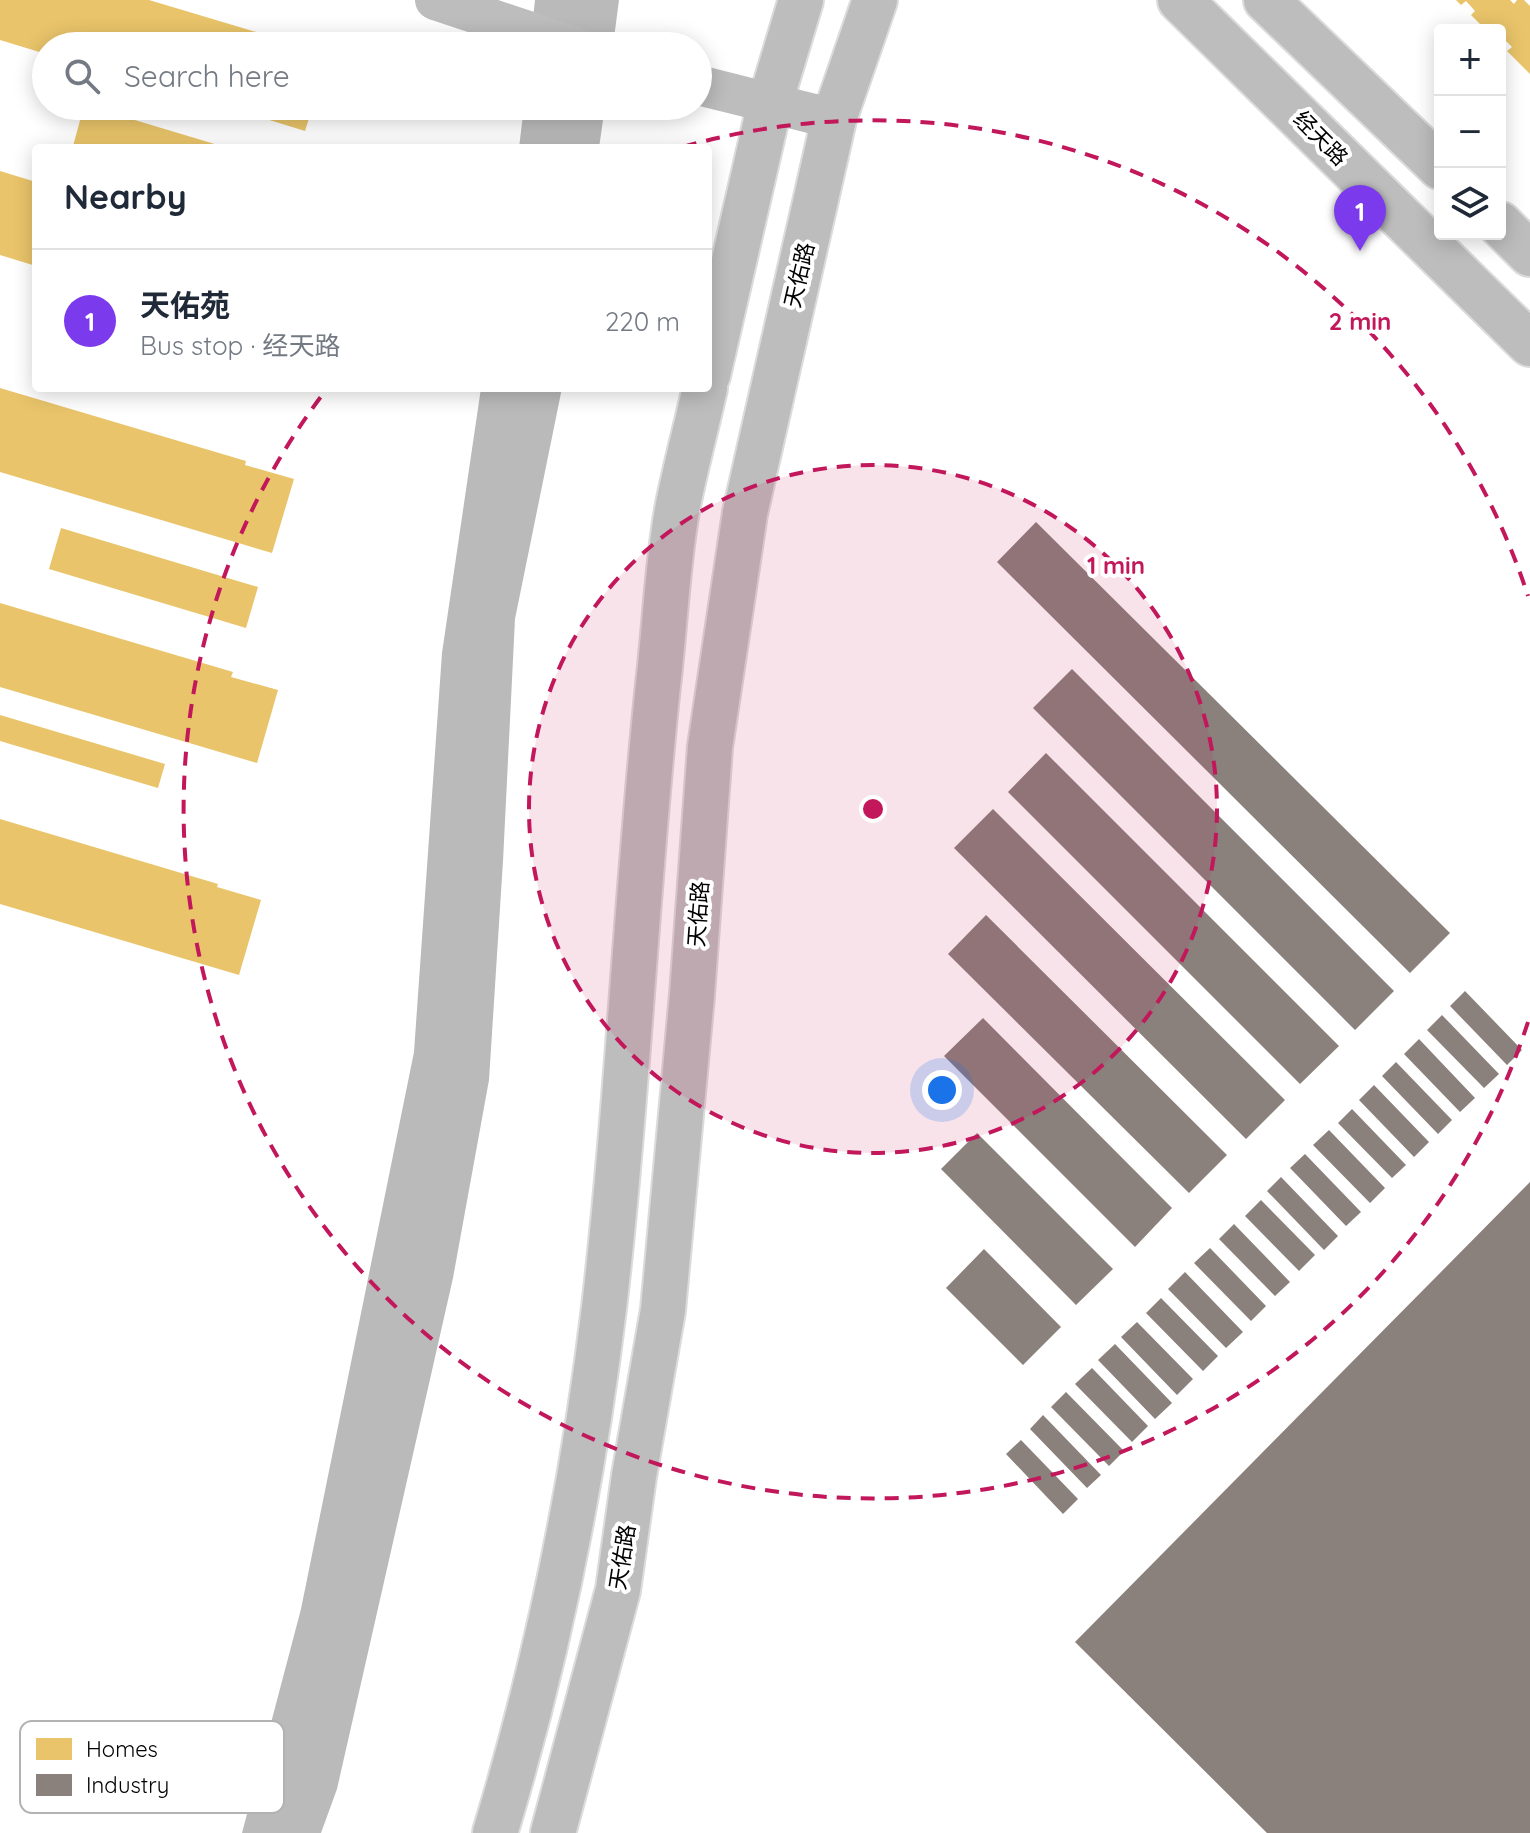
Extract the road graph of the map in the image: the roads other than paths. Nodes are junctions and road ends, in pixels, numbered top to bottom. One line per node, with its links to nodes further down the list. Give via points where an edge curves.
1 (435, 0): 6 (street)
2 (801, 0): 8 (main road)
3 (875, 0): 9 (main road, 天佑路)
4 (1180, 0): 13 (main road, 经天路)
5 (1266, 0): 10 (main road)
6 (532, 32)
7 (712, 88): 8 (street)
8 (770, 103): 9 (street); 14 (main road)
9 (834, 119): 17 (main road, 天佑路, via 745,513 710,747 663,1310 618,1590)
10 (1434, 161)
11 (1506, 230): 12 (main road)
12 (1530, 254)
13 (1530, 344)
14 (712, 357)
15 (704, 392): 16 (main road, via 677,511 640,864 604,1307 584,1454)
16 (495, 1833)
17 (553, 1833)

